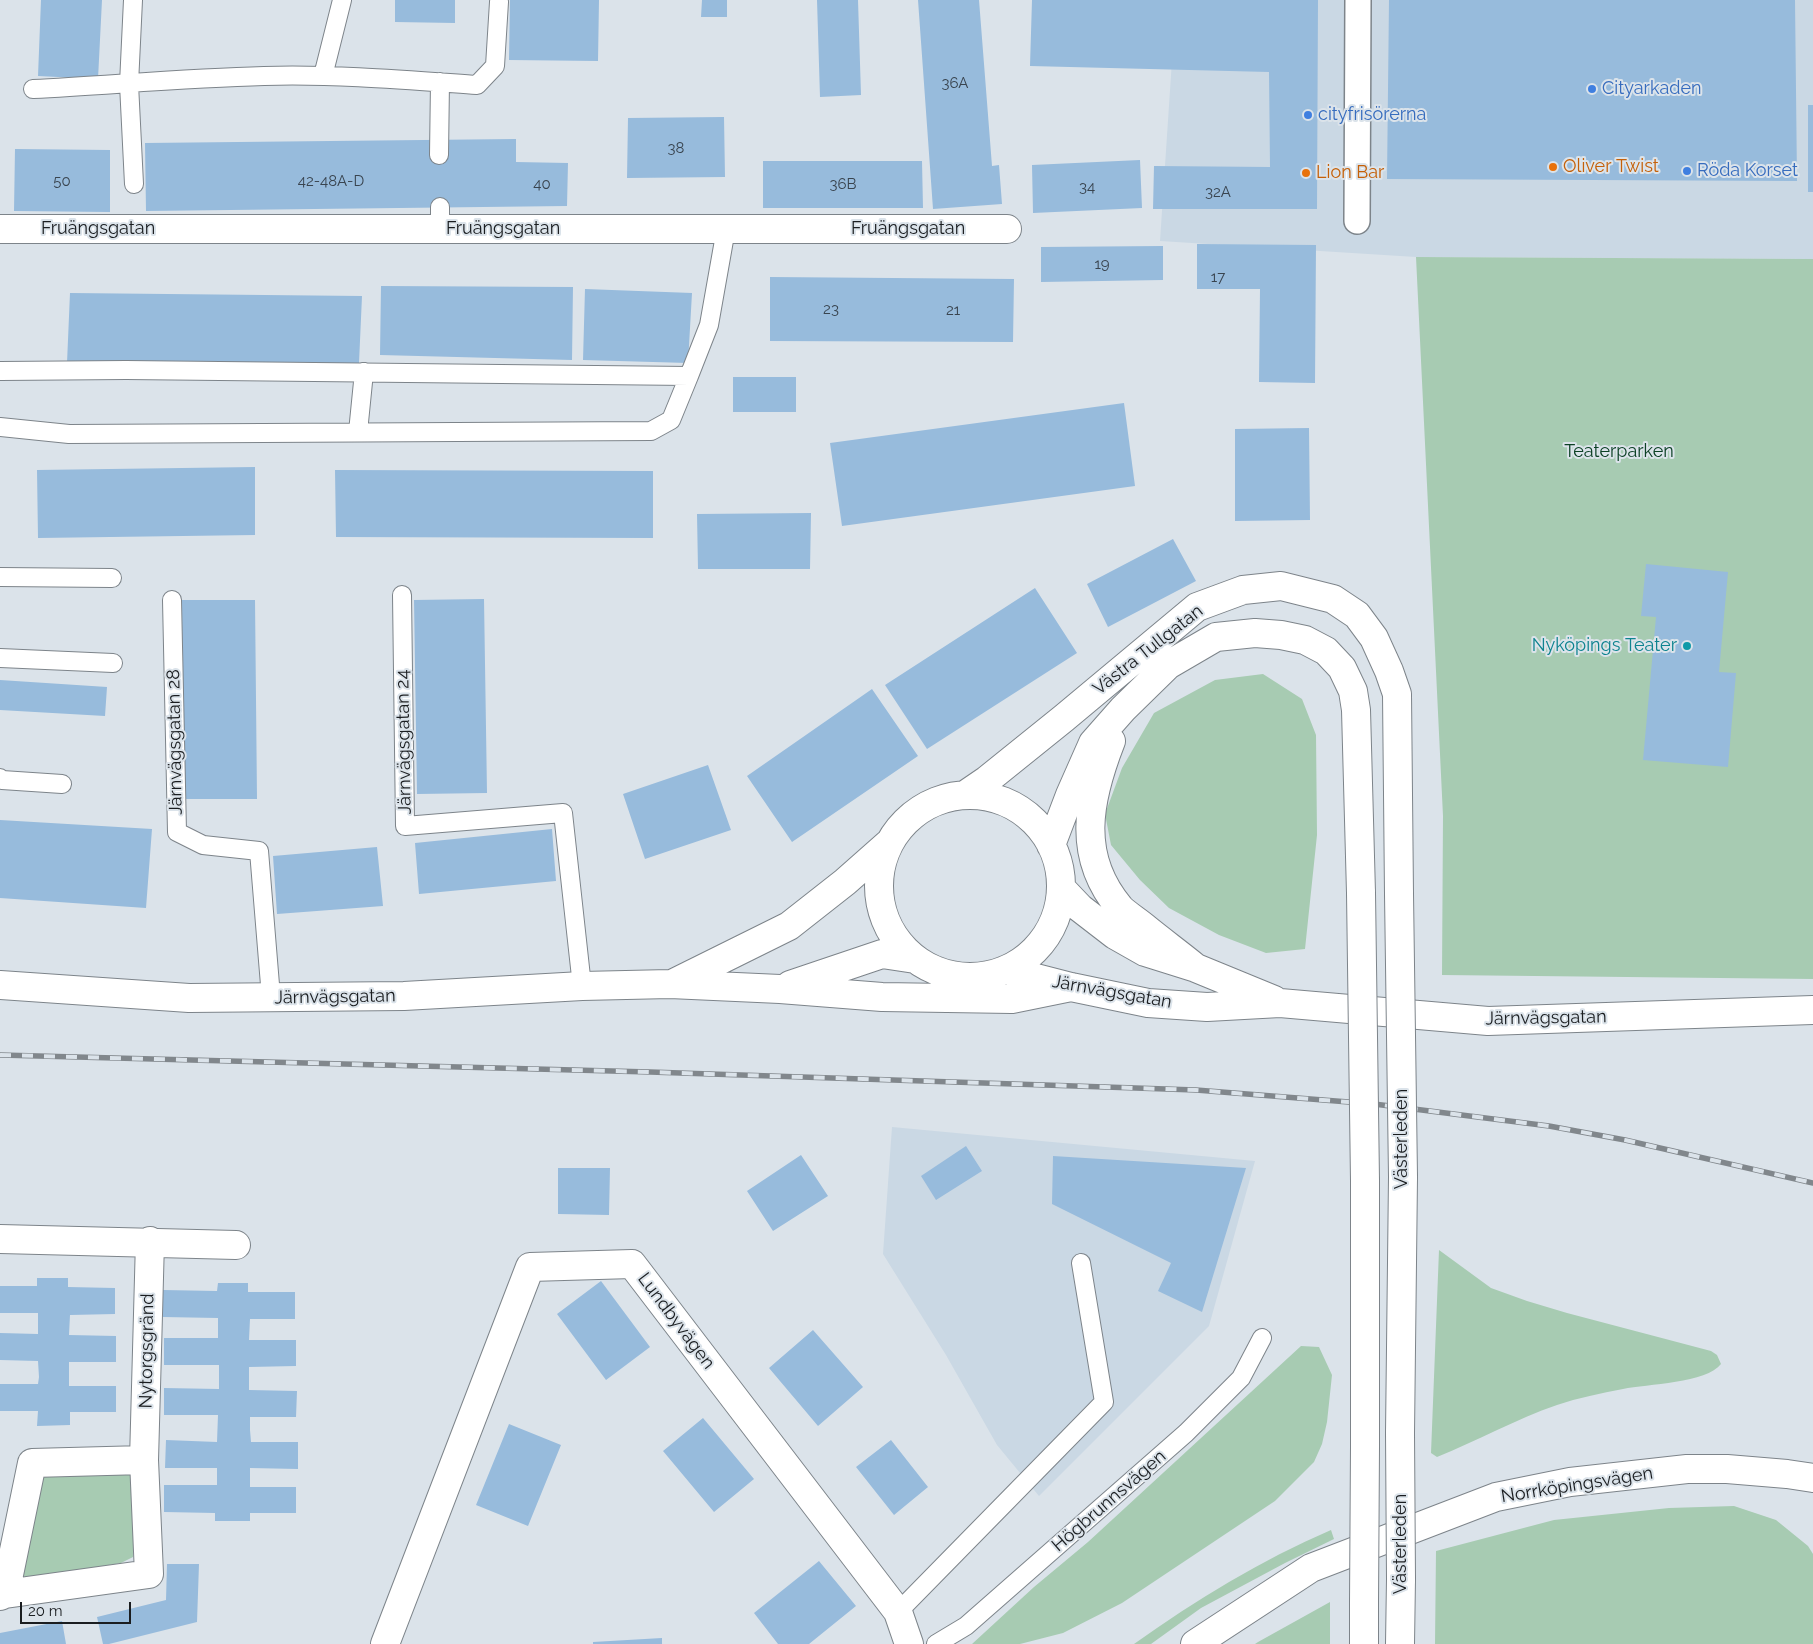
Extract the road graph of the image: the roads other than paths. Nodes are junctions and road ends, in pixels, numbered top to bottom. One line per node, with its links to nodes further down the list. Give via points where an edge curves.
1 (133, 0): 7 (lane)
2 (342, 0): 5 (lane)
3 (1358, 0): 11 (street)
4 (499, 2): 6 (lane, via 495,66 477,84)
5 (323, 76): 6 (lane); 7 (lane)
6 (440, 82): 9 (lane)
7 (129, 84): 8 (lane); 10 (lane)
8 (33, 88)
9 (440, 155)
10 (134, 184)
11 (1357, 221)
12 (0, 229): 13 (main road, Fruängsgatan, via 440,218)
13 (726, 229): 14 (main road, Fruängsgatan); 17 (lane, via 709,325)
14 (1007, 229)
15 (0, 371): 16 (lane)
16 (364, 372): 17 (lane); 19 (lane)
17 (689, 376): 19 (lane, via 671,420 651,431)
18 (0, 427): 19 (lane, via 69,434)
19 (358, 432)
20 (0, 577): 21 (lane)
21 (112, 578)
22 (402, 595): 40 (lane, Järnvägsgatan 24, via 405,826 563,813)
23 (172, 600): 43 (lane, Järnvägsgatan 28, via 177,832 203,844 259,851)
24 (1374, 638): 31 (main road, Västra Tullgatan, via 1358,615 1333,599 1281,586 1244,590 1197,607); 60 (main road, Västerleden, bridge, via 1397,694 1403,1177)
25 (0, 658): 26 (lane)
26 (113, 663)
27 (1342, 668): 28 (main road, Västra Tullgatan, via 1326,652 1305,640 1255,634 1216,637 1168,664); 59 (main road, Västerleden, bridge, via 1353,691 1356,710 1361,893 1365,1181)
28 (1123, 709): 33 (main road, Västra Tullgatan, via 1093,743); 36 (main road, via 1095,791 1090,848 1100,878 1121,909)
29 (0, 778): 30 (lane)
30 (62, 784)
31 (965, 795): 32 (main road, Västra Tullgatan, via 934,801 908,818); 33 (main road, Västra Tullgatan, via 991,797 1016,807 1036,824)
32 (889, 843): 35 (main road, Västra Tullgatan, via 880,867 879,893 884,918 897,941); 38 (main road, Järnvägsgatan, via 788,926)
33 (1051, 845): 34 (main road, Västra Tullgatan, via 1059,866)
34 (1061, 888): 36 (main road, Järnvägsgatan, via 1080,908 1115,935 1145,952); 37 (main road, Västra Tullgatan, via 1056,914 1045,937 1028,956)
35 (916, 959): 37 (main road, Västra Tullgatan, via 936,971 959,976 982,976); 42 (main road, Järnvägsgatan, via 882,954)
36 (1196, 968): 44 (main road, Järnvägsgatan)
37 (1005, 970): 41 (main road, Järnvägsgatan)
38 (670, 984): 40 (main road, Järnvägsgatan); 42 (main road, Järnvägsgatan)
39 (0, 985): 43 (main road, Järnvägsgatan, via 189,998)
40 (582, 986): 43 (main road, Järnvägsgatan, via 404,996)
41 (1071, 987): 42 (main road, via 1012,999 882,997); 44 (main road, Järnvägsgatan, via 1158,1004 1207,1007)
42 (780, 989)
43 (271, 998)
44 (1280, 1002): 45 (main road, Järnvägsgatan, via 1488,1021)
45 (1813, 1010)
46 (0, 1239): 47 (main road)
47 (150, 1241): 48 (main road); 51 (main road, Nytorgsgränd)
48 (236, 1244)
49 (1081, 1262): 54 (lane, via 1104,1402)
50 (1262, 1338): 57 (lane, Högbrunnsvägen, via 1241,1378 1186,1433 966,1626)
51 (144, 1460): 53 (main road, Nytorgsgränd, via 32,1463); 53 (main road, Nytorgsgränd, via 149,1574)
52 (1813, 1478): 58 (main road, Norrköpingsvägen, via 1727,1469 1687,1469 1570,1482 1496,1497 1311,1568)
53 (3, 1595)
54 (898, 1612): 55 (main road, Lundbyvägen, via 632,1264 530,1267); 56 (main road, Lundbyvägen)
55 (385, 1644)
56 (909, 1644)
57 (936, 1644)
58 (1194, 1644)
59 (1364, 1644)
60 (1400, 1644)

